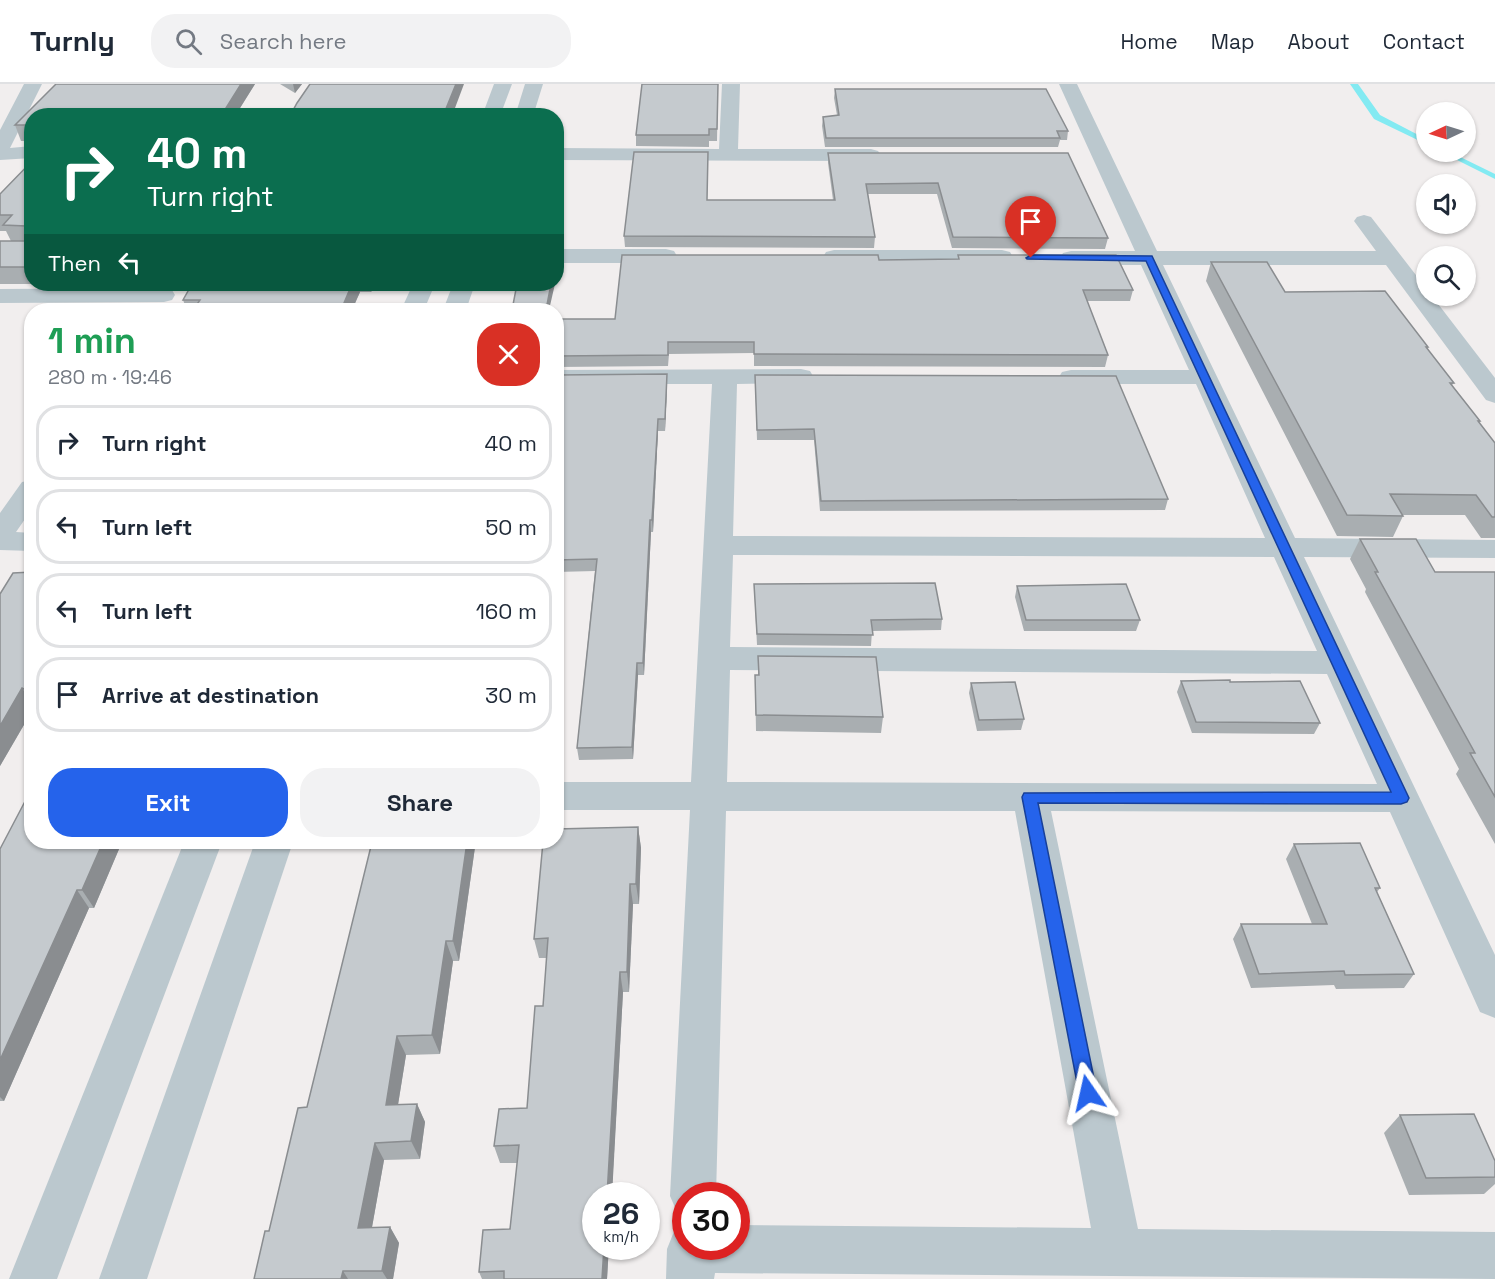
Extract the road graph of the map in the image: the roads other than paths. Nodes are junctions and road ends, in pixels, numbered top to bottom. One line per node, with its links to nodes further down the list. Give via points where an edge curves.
1 (33, 84): 8 (street)
2 (503, 84): 6 (street)
3 (534, 84): 7 (street)
4 (731, 84): 12 (street)
5 (1068, 84): 20 (street, via 1090,155)
6 (494, 108)
7 (526, 108)
8 (0, 148)
9 (24, 152): 10 (street)
10 (0, 154)
11 (564, 154): 12 (street)
12 (728, 154): 13 (street)
13 (891, 155)
14 (1364, 221): 21 (street)
15 (564, 256): 16 (street)
16 (687, 256)
17 (817, 257): 18 (street)
18 (1019, 258)
19 (1054, 258): 20 (street)
20 (1149, 258): 21 (street); 28 (street)
21 (1392, 258): 29 (street)
22 (0, 296): 23 (street)
23 (163, 296)
24 (724, 375): 25 (street); 26 (street); 34 (street)
25 (830, 376)
26 (564, 377)
27 (1053, 377): 28 (street)
28 (1205, 378): 35 (street)
29 (1495, 395)
30 (24, 500): 31 (street)
31 (0, 534)
32 (0, 541): 33 (street)
33 (24, 542)
34 (718, 544): 35 (street); 37 (street)
35 (1285, 548): 36 (street); 38 (street)
36 (1495, 549)
37 (714, 658): 38 (street); 40 (street)
38 (1338, 663): 42 (street)
39 (564, 796): 40 (street)
40 (709, 796): 41 (street); 46 (street)
41 (1030, 797): 42 (street); 47 (street)
42 (1401, 798): 45 (street)
43 (200, 849): 50 (street)
44 (272, 849): 51 (street)
45 (1495, 999)
46 (694, 1182)
47 (1119, 1252): 48 (street); 49 (street)
48 (1495, 1256)
49 (750, 1257)
50 (33, 1279)
51 (123, 1279)

